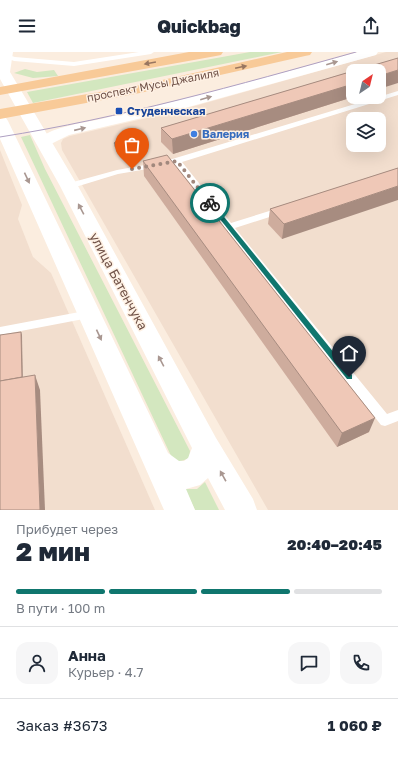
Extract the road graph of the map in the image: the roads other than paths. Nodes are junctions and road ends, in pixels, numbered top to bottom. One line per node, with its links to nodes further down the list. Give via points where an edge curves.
1 (150, 52): 5 (lane, via 74,64 14,59)
2 (216, 52): 6 (main road, проспект Мусы Джалиля, one-way to 6)
3 (305, 52): 8 (main road, проспект Мусы Джалиля, one-way to 3, via 140,89)
4 (372, 52): 11 (street, one-way to 4, via 64,132 180,105)
5 (5, 54): 6 (main road, улица Батенчука, via 3,72)
6 (6, 90): 8 (main road, улица Батенчука)
7 (398, 93): 13 (lane)
8 (24, 110): 9 (main road, проспект Мусы Джалиля); 11 (main road, улица Батенчука)
9 (0, 114)
10 (0, 121): 12 (main road)
11 (44, 142): 14 (main road, улица Батенчука)
12 (5, 144): 17 (main road, one-way to 17)
13 (177, 161): 14 (lane, via 117,172); 16 (lane)
14 (69, 186): 20 (main road, улица Батенчука, one-way to 14)
15 (287, 208): 16 (lane)
16 (228, 227): 19 (lane, via 385,422)
17 (90, 314): 18 (lane); 21 (main road, one-way to 21)
18 (0, 331)
19 (398, 416)
20 (206, 447): 21 (main road, via 199,467 190,476 173,475); 23 (main road, улица Батенчука, one-way to 20)
21 (158, 462): 22 (main road)
22 (180, 510)
23 (242, 510)

